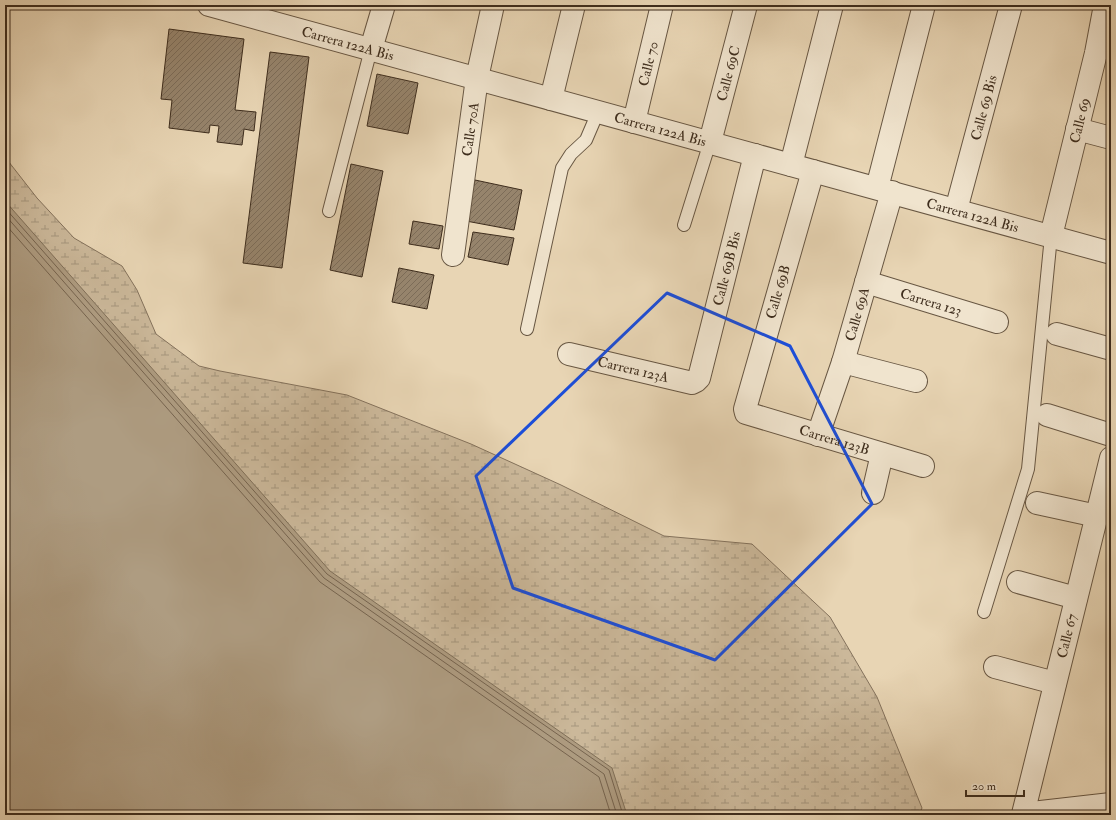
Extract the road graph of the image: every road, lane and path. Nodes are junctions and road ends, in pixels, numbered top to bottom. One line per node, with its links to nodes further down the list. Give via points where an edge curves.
1 (209, 5): 11 (street, Carrera 122A Bis)
2 (384, 5): 11 (street)
3 (494, 5): 13 (street, Calle 70A)
4 (574, 5): 14 (street)
5 (662, 5): 16 (street, Calle 70)
6 (746, 5): 19 (street, Calle 69C)
7 (832, 5): 21 (street)
8 (924, 5): 23 (street, Calle 69A)
9 (1011, 5): 24 (street, Calle 69 Bis)
10 (1105, 5): 12 (street, Calle 69)
11 (371, 49): 13 (street, Carrera 122A Bis); 25 (lane)
12 (1104, 55): 17 (street, Calle 69)
13 (477, 78): 14 (street, Carrera 122A Bis); 29 (street, Calle 70A)
14 (551, 99): 15 (street, Carrera 122A Bis)
15 (598, 112): 16 (street, Carrera 122A Bis); 32 (lane, via 586,140 570,154 562,168)
16 (634, 122): 19 (street, Carrera 122A Bis)
17 (1077, 129): 18 (street); 27 (street, Calle 69)
18 (1111, 138)
19 (710, 142): 20 (street, Carrera 122A Bis); 26 (lane)
20 (755, 155): 21 (street, Carrera 122A Bis); 37 (street, Calle 69B Bis, via 699,378)
21 (791, 165): 22 (street, Carrera 122A Bis)
22 (813, 171): 23 (street, Carrera 122A Bis); 39 (street, Calle 69B, via 745,409)
23 (885, 190): 24 (street, Carrera 122A Bis); 30 (street, Calle 69A)
24 (956, 210): 27 (street, Carrera 122A Bis)
25 (329, 211)
26 (684, 225)
27 (1051, 236): 28 (street, Carrera 122A Bis); 51 (lane, via 1028,470)
28 (1111, 253)
29 (453, 255)
30 (866, 282): 31 (street, Carrera 123); 36 (street, Calle 69A)
31 (997, 322)
32 (527, 330)
33 (1057, 334): 34 (street)
34 (1111, 349)
35 (569, 354): 37 (street, Carrera 123A, via 692,384)
36 (843, 362): 38 (street); 41 (street, Calle 69A)
37 (696, 381)
38 (916, 381)
39 (746, 414): 41 (street, Carrera 123B)
40 (1048, 415): 42 (street)
41 (818, 435): 43 (street, Carrera 123B)
42 (1111, 435)
43 (882, 454): 45 (street, Carrera 123B); 46 (street)
44 (1111, 458): 48 (street, Calle 67)
45 (922, 466)
46 (873, 493)
47 (1037, 503): 48 (street)
48 (1097, 516): 50 (street, Calle 67)
49 (1018, 582): 50 (street)
50 (1076, 598): 53 (street, Calle 67)
51 (984, 612)
52 (995, 667): 53 (street)
53 (1055, 683): 54 (street, Calle 67, via 1022,814)
54 (1108, 803)

